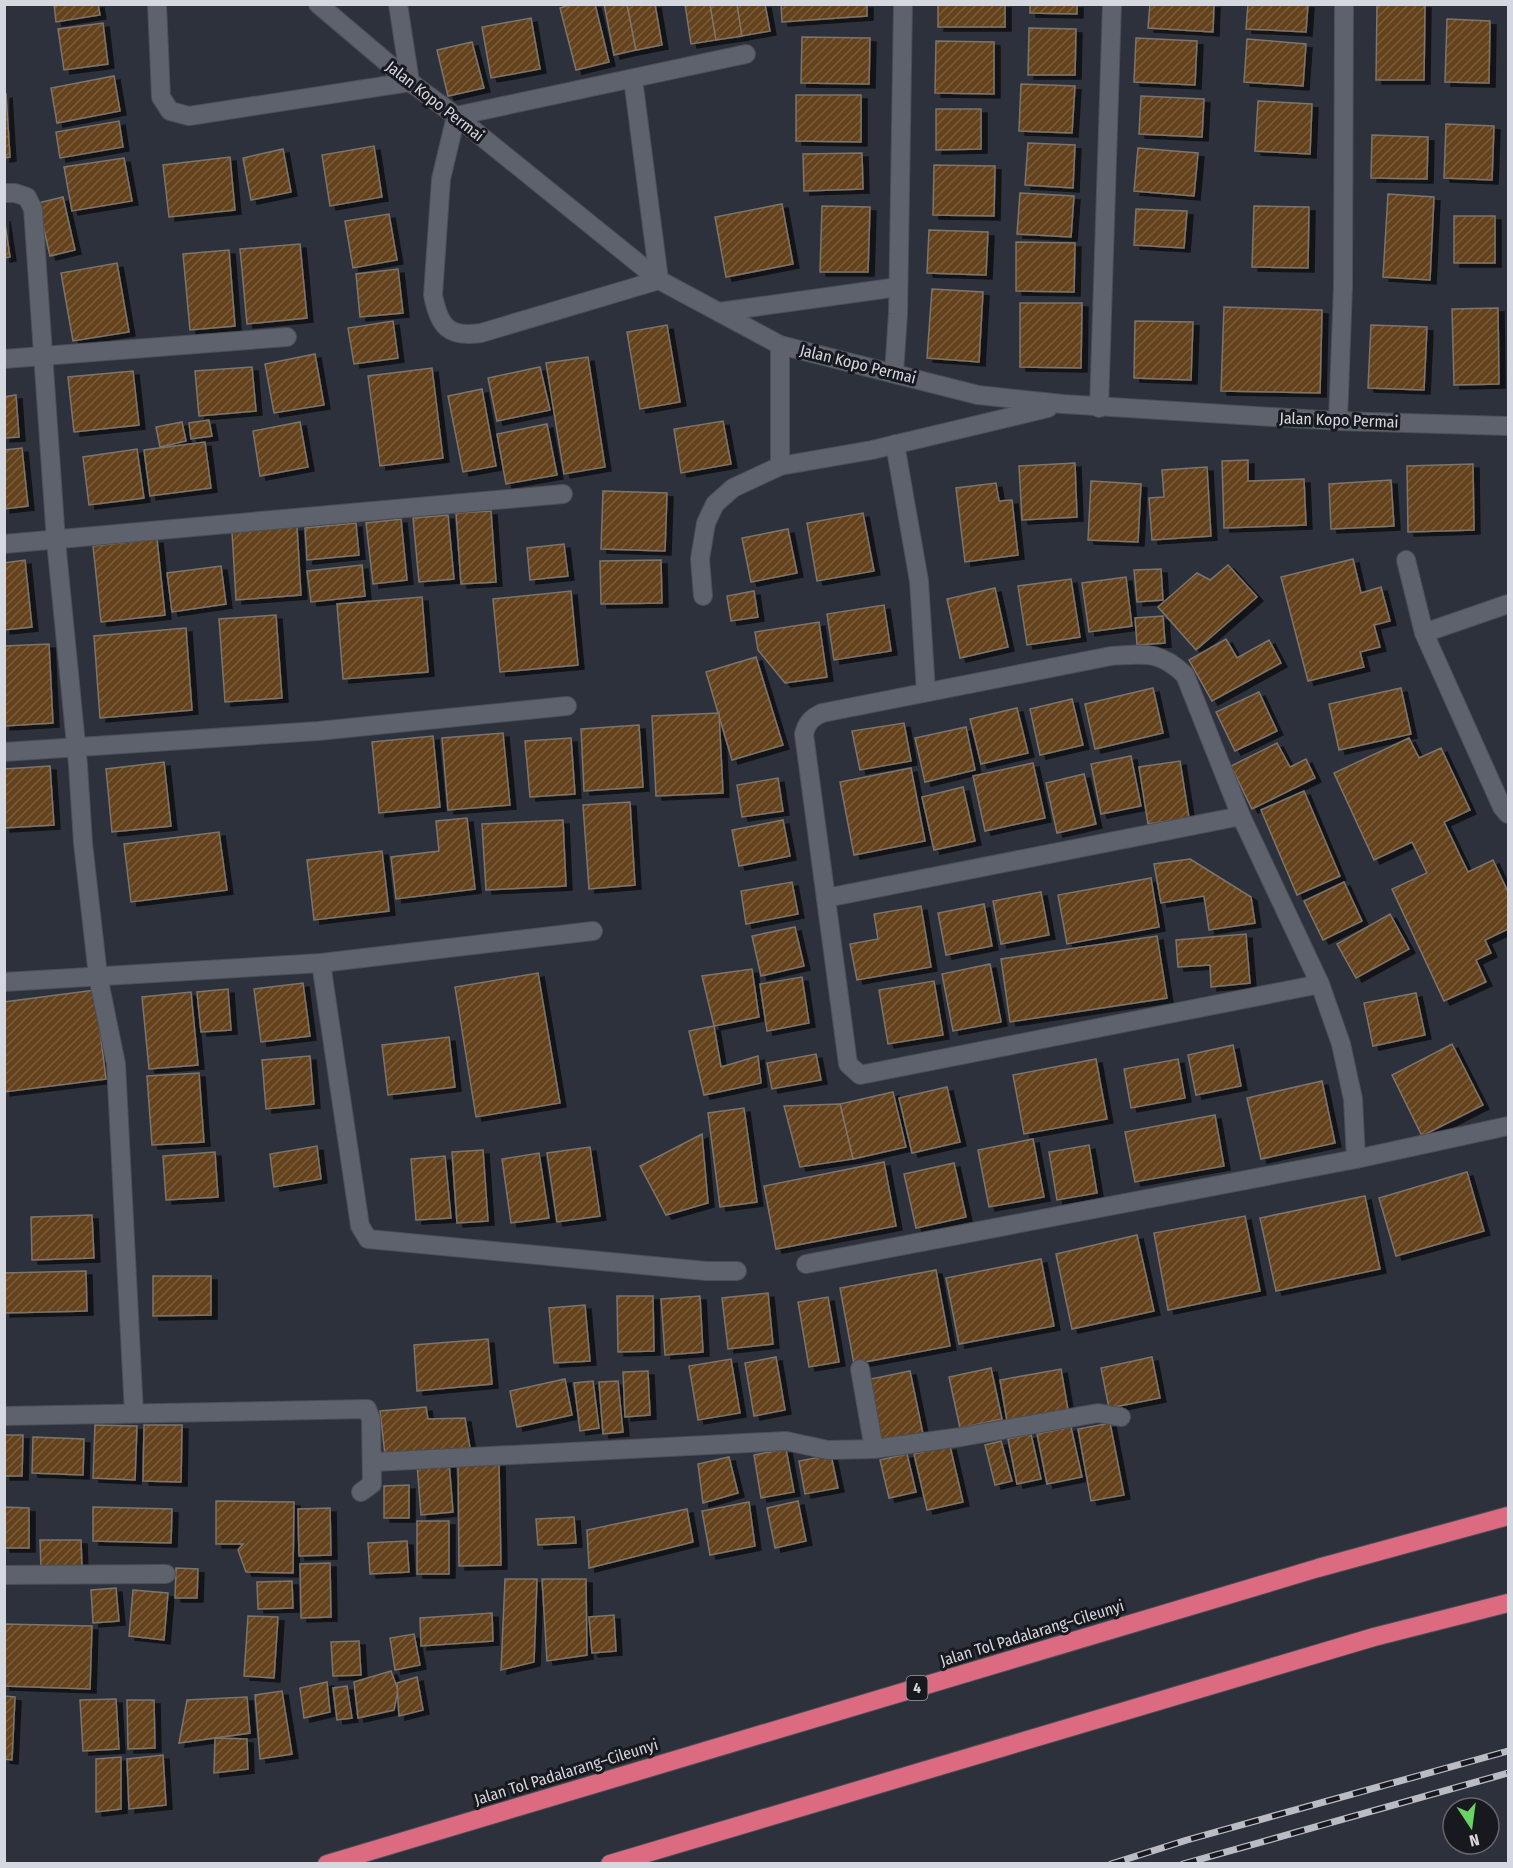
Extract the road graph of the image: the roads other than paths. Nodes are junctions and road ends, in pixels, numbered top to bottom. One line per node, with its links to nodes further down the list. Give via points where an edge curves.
1 (157, 4): 9 (street, via 161,98 164,106 178,115)
2 (318, 4): 9 (street, Jalan Kopo Permai)
3 (398, 4): 9 (street)
4 (903, 4): 13 (street)
5 (1112, 4): 21 (street)
6 (1344, 4): 22 (street, via 1343,286)
7 (746, 54): 8 (street)
8 (633, 79): 10 (street); 12 (street)
9 (410, 82): 10 (street, Jalan Kopo Permai)
10 (456, 116): 12 (street, Jalan Kopo Permai); 12 (street, via 441,179 433,295 436,313 452,332 481,333)
11 (4, 193): 17 (street, via 27,197 33,209)
12 (659, 280): 14 (street, Jalan Kopo Permai)
13 (898, 287): 14 (street); 19 (street)
14 (719, 312): 16 (street, Jalan Kopo Permai)
15 (286, 336): 17 (street)
16 (780, 345): 19 (street, Jalan Kopo Permai); 25 (street)
17 (42, 358): 18 (street); 27 (street)
18 (4, 359)
19 (894, 373): 20 (street, Jalan Kopo Permai, via 978,394)
20 (1063, 404): 21 (street, Jalan Kopo Permai); 24 (street)
21 (1099, 408): 22 (street, Jalan Kopo Permai)
22 (1338, 421): 23 (street, Jalan Kopo Permai)
23 (1509, 426)
24 (895, 444): 25 (street); 33 (street, via 919,581)
25 (780, 466): 30 (street, via 733,488 716,504 706,523 700,559)
26 (563, 494): 27 (street)
27 (56, 541): 28 (street); 35 (street)
28 (4, 544)
29 (1406, 560): 32 (street)
30 (703, 596)
31 (1509, 604): 32 (street)
32 (1424, 633): 37 (street, via 1502,807)
33 (926, 692): 38 (street, via 1111,656 1146,654 1170,661 1185,675); 39 (street, via 822,713 806,727)
34 (567, 706): 35 (street, via 318,731)
35 (76, 747): 36 (street); 42 (street)
36 (4, 752)
37 (1509, 814)
38 (1241, 816): 39 (street); 44 (street)
39 (826, 898): 44 (street, via 848,1064 860,1075)
40 (593, 931): 41 (street)
41 (321, 963): 42 (street); 48 (street, via 360,1226 368,1239)
42 (98, 976): 43 (street); 50 (street, via 116,1064)
43 (4, 982)
44 (1320, 984): 46 (street, via 1341,1044 1353,1099)
45 (1509, 1126): 46 (street)
46 (1356, 1159): 47 (street)
47 (806, 1264)
48 (737, 1271)
49 (860, 1369): 53 (street)
50 (134, 1413): 51 (street); 54 (street, via 367,1409)
51 (4, 1416)
52 (1121, 1417): 53 (street, via 1098,1413)
53 (874, 1449): 54 (street, via 828,1450 774,1441)
54 (374, 1462): 55 (street, via 371,1488)
55 (361, 1492)
56 (1509, 1516): 60 (highway, Jalan Tol Padalarang–Cileunyi / 4, via 1307,1571)
57 (166, 1574): 58 (street)
58 (4, 1575)
59 (1509, 1603): 61 (highway, via 1363,1641)
60 (327, 1863)
61 (610, 1863)

